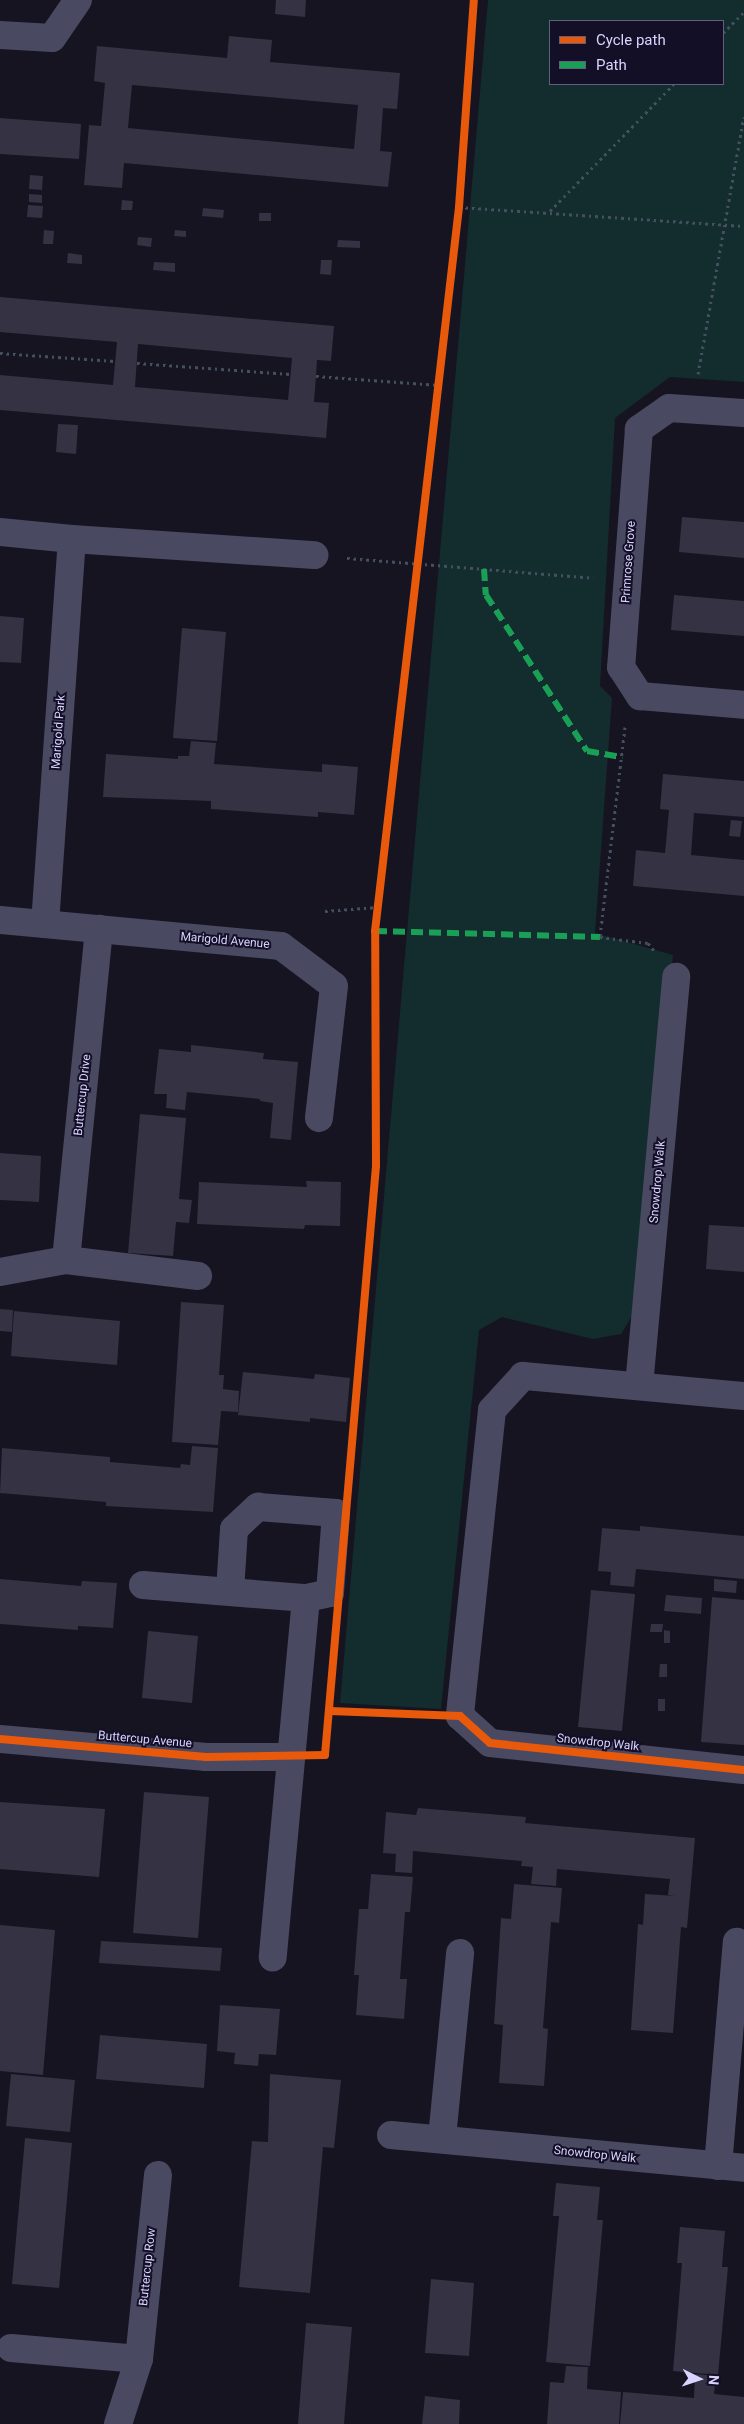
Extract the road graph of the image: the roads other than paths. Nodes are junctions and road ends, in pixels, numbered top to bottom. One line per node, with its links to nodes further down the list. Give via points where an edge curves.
1 (78, 0): 2 (street, via 52,38)
2 (0, 35)
3 (744, 412): 7 (street, Primrose Grove, via 669,408 639,429 620,667 640,696)
4 (0, 532): 5 (street)
5 (72, 539): 6 (street); 9 (street, Marigold Park)
6 (314, 555)
7 (744, 705)
8 (0, 920): 9 (street, Marigold Avenue)
9 (45, 924): 10 (street, Marigold Avenue)
10 (99, 929): 12 (street, Marigold Avenue, via 281,946 334,986); 13 (street, Buttercup Drive)
11 (676, 977): 16 (street, Snowdrop Walk)
12 (319, 1118)
13 (66, 1260): 14 (street); 15 (street)
14 (0, 1272)
15 (198, 1276)
16 (639, 1386): 17 (street); 23 (street, Snowdrop Walk, via 523,1376 492,1410 460,1716 490,1743)
17 (744, 1396)
18 (143, 1585): 19 (street)
19 (230, 1591): 20 (street); 20 (street, via 234,1530 258,1507 336,1513 330,1593)
20 (306, 1598): 22 (street)
21 (0, 1739): 22 (street, Buttercup Avenue, via 206,1757)
22 (289, 1757): 26 (street)
23 (744, 1770)
24 (737, 1942): 29 (street, Snowdrop Walk)
25 (460, 1954): 28 (street)
26 (273, 1957)
27 (391, 2135): 28 (street, Snowdrop Walk)
28 (442, 2138): 29 (street, Snowdrop Walk)
29 (731, 2167)
30 (158, 2176): 32 (street, Buttercup Row)
31 (12, 2348): 32 (street)
32 (138, 2359): 33 (street, Buttercup Row)
33 (118, 2424)

